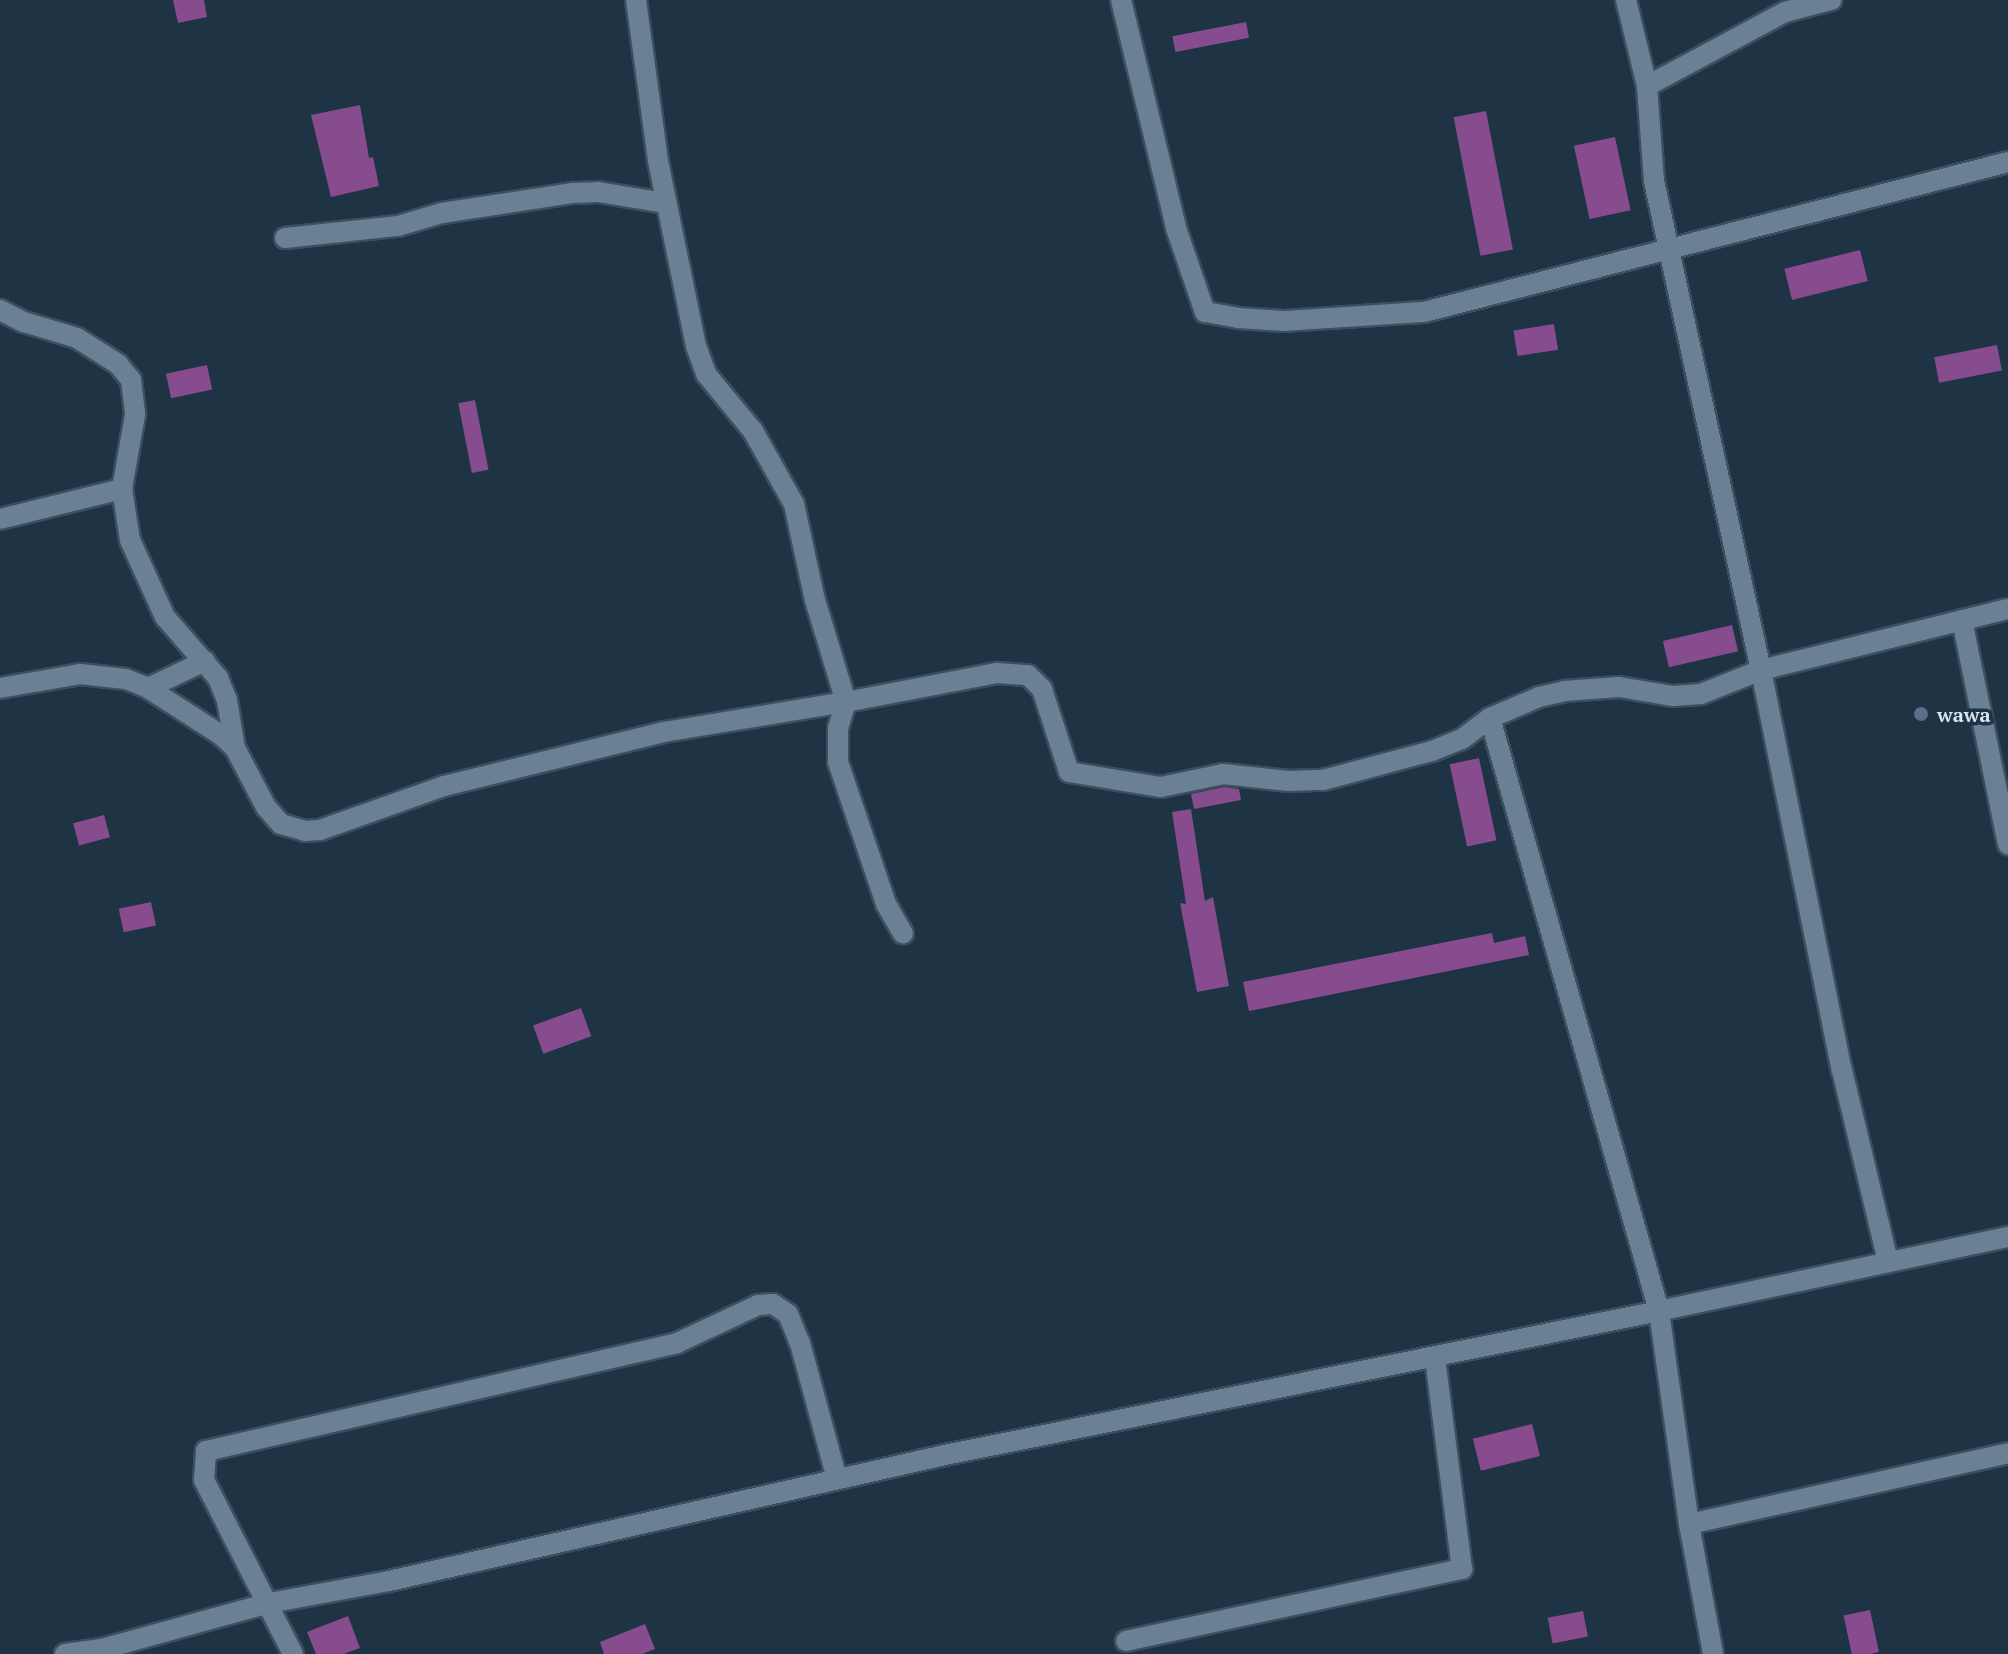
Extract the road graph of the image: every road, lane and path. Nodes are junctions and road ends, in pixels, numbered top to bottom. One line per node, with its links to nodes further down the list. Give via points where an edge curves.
1 (636, 0): 7 (street)
2 (1121, 0): 9 (street, via 1176,228 1205,312 1255,321 1424,312)
3 (1626, 0): 5 (street)
4 (1831, 0): 5 (street, via 1785,12)
5 (1647, 86): 9 (street, via 1654,181)
6 (2008, 162): 9 (street)
7 (666, 203): 8 (street, via 573,193 458,210 398,226); 19 (street, via 706,374 753,431 794,504 815,600)
8 (285, 238)
9 (1670, 251): 16 (street)
10 (0, 310): 11 (street, via 77,338 126,371 135,415)
11 (122, 489): 12 (street); 15 (street, via 130,540 155,598)
12 (0, 519)
13 (2008, 609): 14 (street)
14 (1962, 620): 16 (street); 22 (street)
15 (205, 661): 18 (street); 21 (street, via 227,700)
16 (1761, 670): 20 (street, via 1701,694 1673,696 1619,687 1564,691); 25 (street, via 1842,1070)
17 (0, 688): 18 (street, via 89,674)
18 (148, 688): 21 (street)
19 (846, 702): 20 (street, via 997,673 1028,675 1049,705 1069,772 1161,787 1223,774 1323,780 1432,751 1462,739); 21 (street, via 634,739 444,786 320,830 281,824 266,807); 23 (street, via 838,728 838,762 886,904)
20 (1490, 718): 26 (street)
21 (235, 748)
22 (2008, 844)
23 (903, 933)
24 (2008, 1237): 25 (street)
25 (1888, 1261): 26 (street)
26 (1659, 1311): 27 (street); 30 (street)
27 (1435, 1357): 29 (street); 32 (street, via 1462,1569)
28 (2008, 1453): 30 (street)
29 (837, 1479): 31 (street, via 389,1581); 31 (street, via 788,1314 773,1304 758,1305 677,1343 206,1451 204,1480)
30 (1689, 1524): 36 (street)
31 (269, 1603): 33 (street); 35 (street)
32 (1126, 1641)
33 (103, 1652): 34 (street)
34 (65, 1654)
35 (293, 1654)
36 (1713, 1654)

